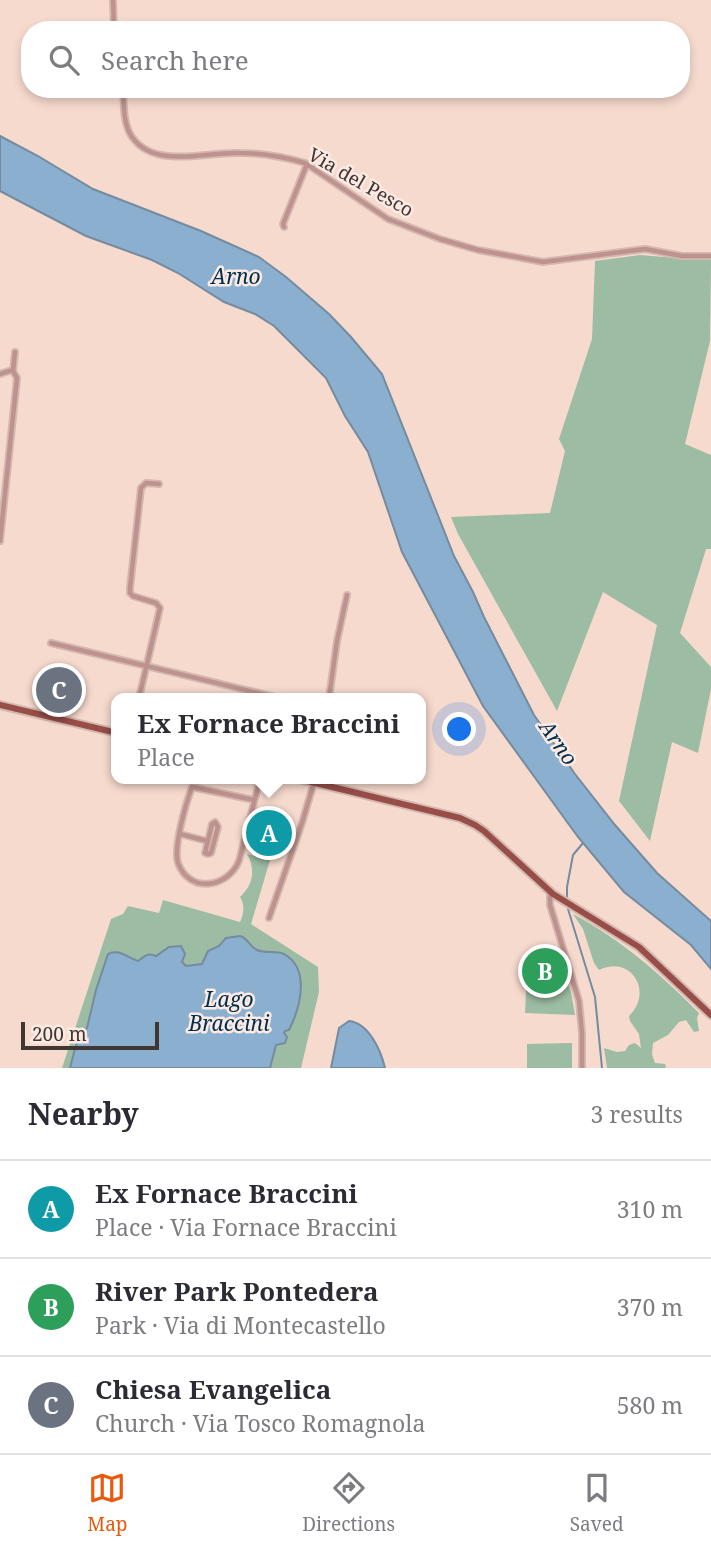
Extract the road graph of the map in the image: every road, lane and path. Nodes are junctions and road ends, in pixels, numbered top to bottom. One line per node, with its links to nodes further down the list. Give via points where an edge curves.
1 (113, 0): 2 (street)
2 (114, 21)
3 (124, 98): 4 (street, Via del Pesco, via 130,134 155,154 239,152)
4 (307, 164): 5 (street); 6 (street, Via del Pesco, via 388,219 478,250 543,262 645,250)
5 (284, 228)
6 (711, 256)
7 (15, 352): 8 (street)
8 (13, 371): 9 (street); 11 (street, via 17,378)
9 (0, 374)
10 (159, 484): 14 (street, via 146,482 141,490 130,591 160,609)
11 (0, 541)
12 (347, 595): 17 (street)
13 (51, 643): 14 (street)
14 (146, 666): 15 (street); 16 (street)
15 (140, 693)
16 (258, 693)
17 (330, 693)
18 (0, 705): 19 (main road)
19 (111, 730)
20 (259, 784): 23 (street)
21 (314, 784): 27 (street)
22 (326, 784): 26 (main road, via 468,821)
23 (254, 800): 24 (street, via 192,786); 24 (street, via 238,864 221,881 200,882 184,872 177,855)
24 (180, 834): 25 (street)
25 (207, 841): 25 (street, via 209,855 216,823 212,824)
26 (551, 892): 28 (main road, via 639,947); 29 (street, via 550,905 580,1005)
27 (269, 918)
28 (711, 1015)
29 (582, 1068)

